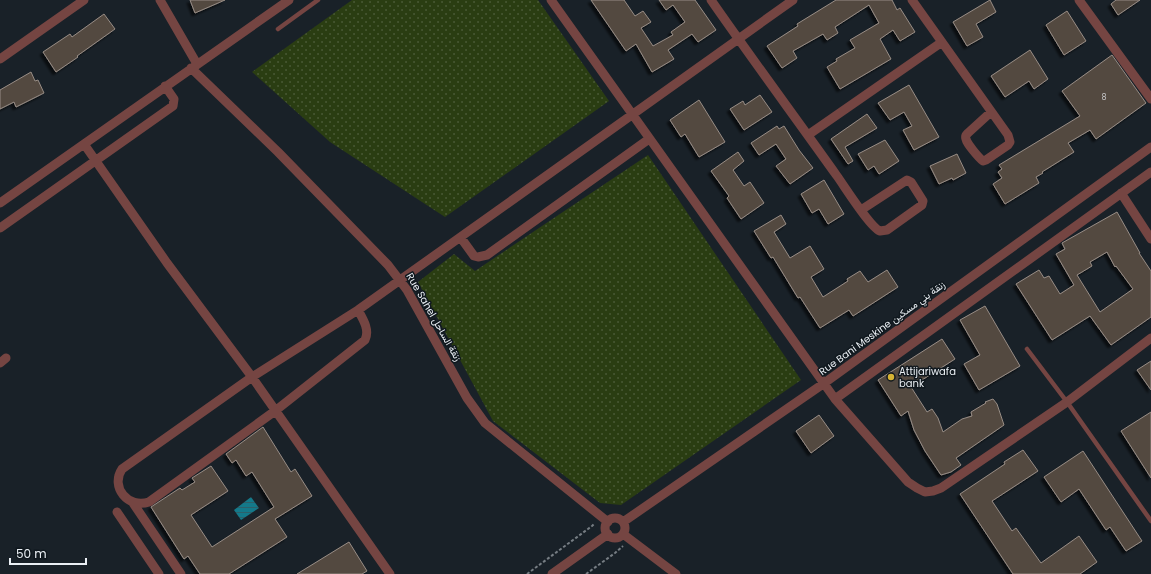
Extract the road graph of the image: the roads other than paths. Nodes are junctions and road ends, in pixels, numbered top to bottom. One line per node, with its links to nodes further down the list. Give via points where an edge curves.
1 (84, 0): 13 (street)
2 (160, 0): 14 (street, Rue Sahel زنقة الساحل)
3 (289, 0): 14 (street)
4 (318, 0): 10 (lane)
5 (551, 0): 18 (street)
6 (711, 0): 11 (street)
7 (793, 0): 11 (street)
8 (912, 0): 12 (street)
9 (1079, 0): 16 (street)
10 (278, 29)
11 (738, 39): 18 (street); 19 (street)
12 (942, 42): 17 (street); 19 (street)
13 (0, 59)
14 (194, 66): 15 (street); 31 (street, Rue Sahel زنقة الساحل)
15 (165, 86): 21 (street); 23 (street, via 174,99 173,106)
16 (1151, 99)
17 (991, 112): 17 (street, via 1008,135 1010,142 983,161 966,137)
18 (633, 114): 20 (street); 29 (street)
19 (808, 135): 27 (street)
20 (649, 139): 29 (street, via 487,255 474,256); 36 (street)
21 (84, 144): 23 (street); 26 (street)
22 (1151, 147): 36 (street, Rue Bani Meskine زنقة بني مسكين)
23 (96, 160): 28 (street); 35 (street, via 167,263)
24 (1151, 172): 25 (street)
25 (1120, 193): 30 (street); 37 (street)
26 (0, 203)
27 (861, 210): 27 (street, via 875,228 884,231 922,205 923,201 907,180)
28 (0, 228)
29 (461, 238): 31 (street)
30 (1151, 239)
31 (400, 280): 32 (street); 43 (street, Rue Sahel زنقة الساحل, via 467,398 485,423)
32 (358, 310): 35 (street); 39 (street, via 368,334 365,340)
33 (1151, 338): 38 (street)
34 (1028, 349): 38 (lane)
35 (252, 378): 39 (street); 40 (street, via 122,468 118,483 126,498)
36 (823, 384): 37 (street); 44 (street, Rue Bani Meskine زنقة بني مسكين)
37 (835, 399): 38 (street, via 900,473 925,492 941,488)
38 (1067, 402): 42 (lane)
39 (275, 411): 40 (street, via 149,502); 49 (street)
40 (133, 503): 48 (street)
41 (117, 512): 47 (street)
42 (1151, 521)
43 (608, 522): 44 (street, via 615,518); 45 (street)
44 (623, 522): 46 (street)
45 (608, 534): 46 (street); 50 (street)
46 (626, 537): 51 (street)
47 (159, 574)
48 (181, 574)
49 (390, 574)
50 (552, 574)
51 (676, 574)

